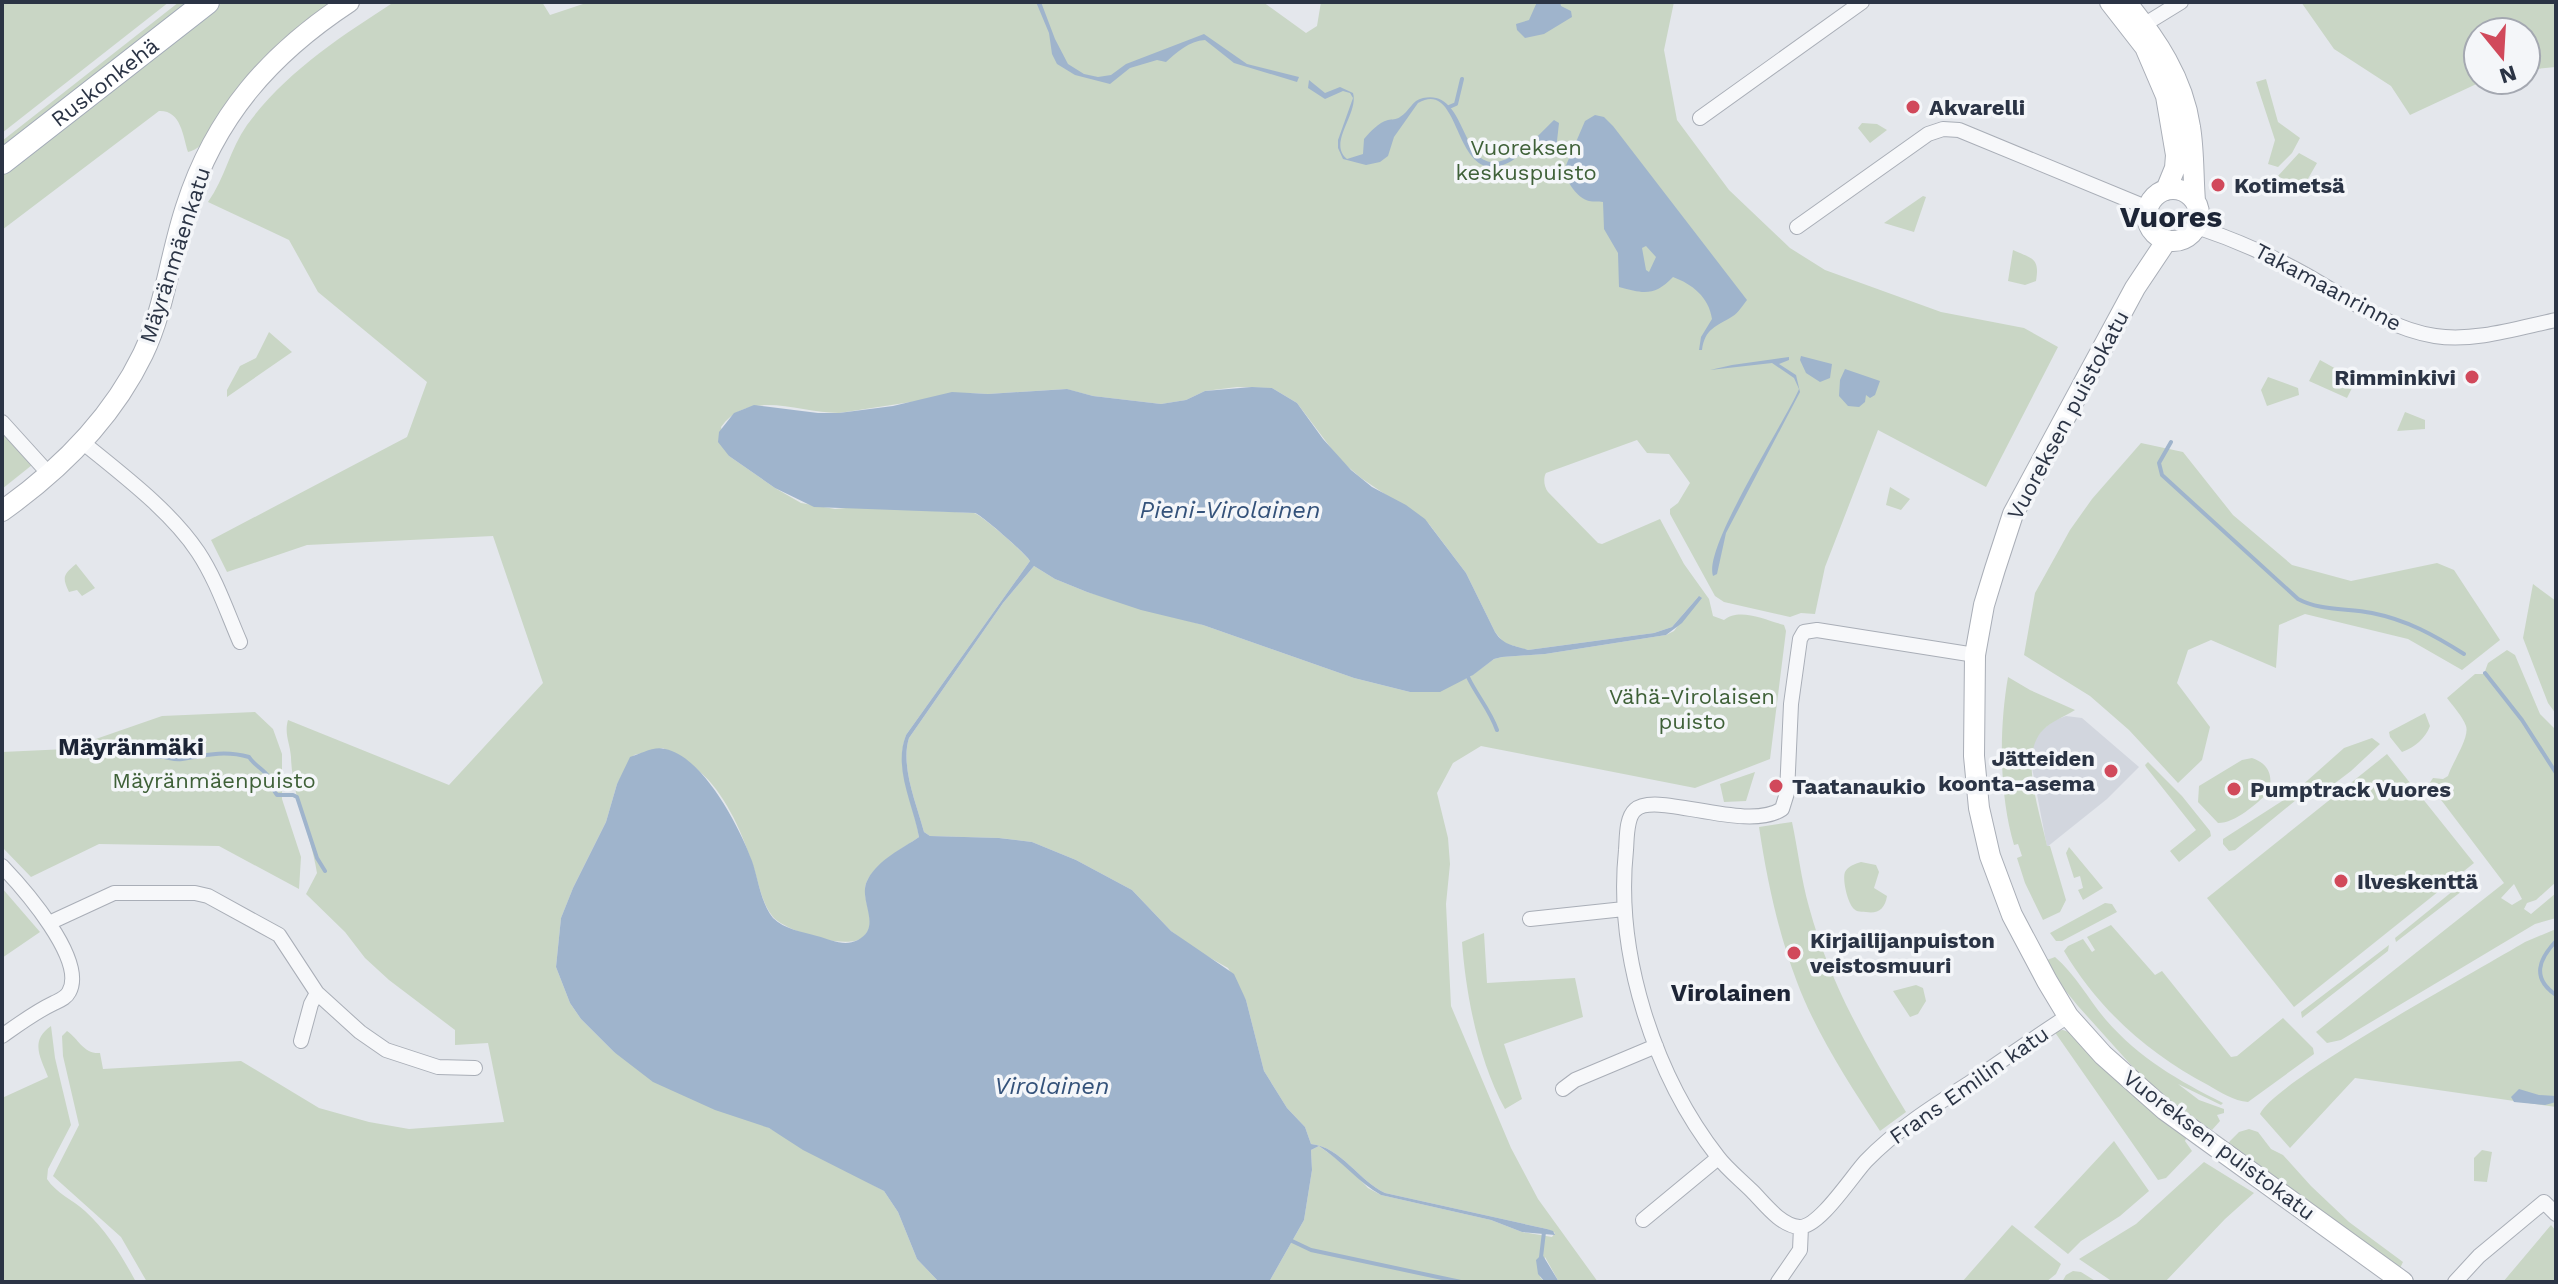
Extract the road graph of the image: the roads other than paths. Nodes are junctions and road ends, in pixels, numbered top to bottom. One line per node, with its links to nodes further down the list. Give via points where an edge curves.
1 (207, 2): 9 (main road, Ruskonkehä)
2 (349, 2): 18 (main road, Mäyränmäenkatu, via 283,52 226,121 186,207 144,352 103,418)
3 (1862, 2): 8 (street)
4 (2110, 2): 7 (main road)
5 (2126, 2): 7 (main road)
6 (2181, 2): 7 (street)
7 (2139, 28): 10 (main road, via 2171,118 2175,168); 11 (main road, via 2169,63 2184,99)
8 (1700, 118)
9 (2, 162)
10 (2166, 190): 11 (main road, via 2177,189); 12 (main road)
11 (2195, 201): 14 (main road)
12 (2148, 208): 13 (street, via 1955,129 1943,129 1928,134); 15 (main road, via 2147,217)
13 (1797, 227)
14 (2197, 227): 15 (main road, via 2179,240); 16 (street, Takamaanrinne, via 2252,246 2415,332 2469,336)
15 (2161, 236): 22 (main road, Vuoreksen puistokatu, via 2013,514 1984,605)
16 (2556, 320)
17 (2, 422): 19 (street)
18 (81, 441): 19 (main road, Mäyränmäenkatu); 21 (street, via 190,541)
19 (50, 475): 20 (main road, Mäyränmäenkatu)
20 (2, 511)
21 (240, 642)
22 (1975, 655): 24 (street, via 1804,632 1791,704 1785,805 1777,813 1729,816 1656,804 1635,809 1629,824); 28 (main road, Vuoreksen puistokatu, via 1974,756 1990,856 2012,915)
23 (2, 866): 26 (street)
24 (1624, 909): 25 (street); 31 (street, via 1635,983)
25 (1530, 919)
26 (49, 923): 27 (street, via 114,893 208,896 279,935); 29 (street, via 66,956 69,992)
27 (317, 993): 30 (street); 32 (street, via 386,1050 438,1067)
28 (2068, 1016): 37 (street, Frans Emilin katu, via 1886,1141 1817,1221); 39 (main road, Vuoreksen puistokatu, via 2144,1093)
29 (2, 1036)
30 (301, 1041)
31 (1656, 1046): 33 (street); 34 (street)
32 (475, 1068)
33 (1563, 1089)
34 (1718, 1158): 36 (street); 37 (street, via 1783,1222)
35 (2556, 1214): 40 (street, via 2544,1202)
36 (1643, 1220)
37 (1801, 1227): 38 (street, via 1800,1250)
38 (1778, 1282)
39 (2403, 1282)
40 (2455, 1282)

